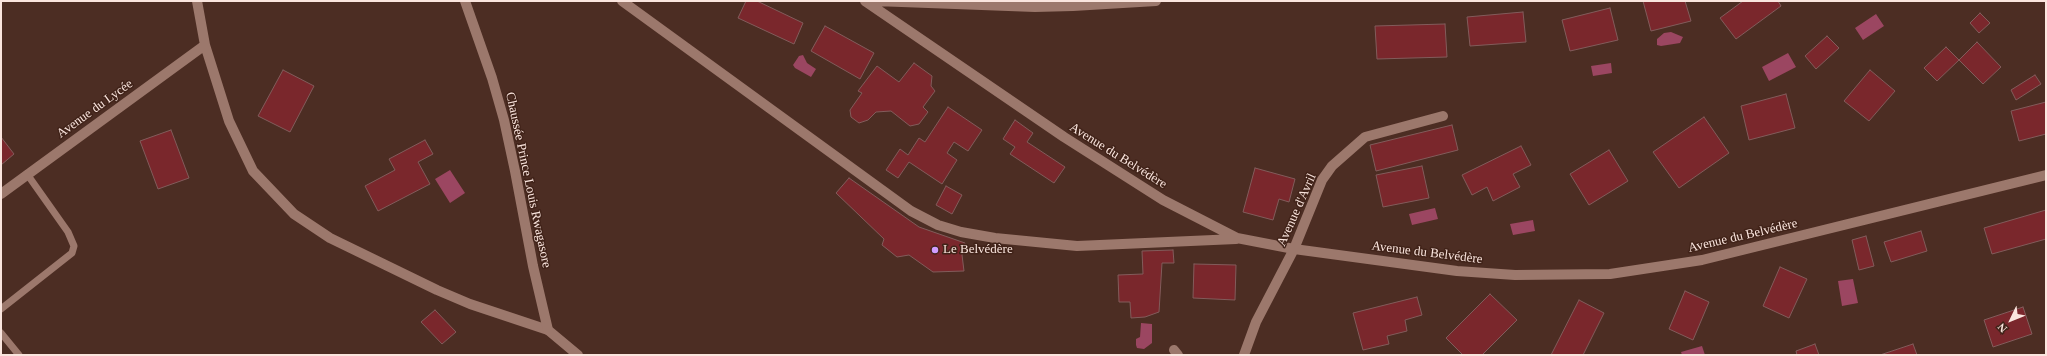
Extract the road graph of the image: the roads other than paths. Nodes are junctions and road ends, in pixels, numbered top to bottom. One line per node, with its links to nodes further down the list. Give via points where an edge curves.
1 (197, 1): 7 (street)
2 (465, 1): 15 (street, Chaussée Prince Louis Rwagasore, via 504,120)
3 (622, 1): 12 (street, via 911,211 938,225 995,238 1077,246)
4 (865, 1): 12 (street, Avenue du Belvédère, via 1064,137 1163,200)
5 (875, 1): 6 (street, via 1043,7)
6 (1156, 1)
7 (205, 45): 9 (street, Avenue du Lycée); 15 (street, via 229,121 253,171 294,214 330,238 437,290)
8 (1443, 116): 13 (street, Avenue d'Avril, via 1365,137 1344,154 1322,180)
9 (27, 174): 11 (street, Avenue du Lycée); 14 (lane, via 68,232 74,246 72,253)
10 (2046, 175): 13 (street, Avenue du Belvédère, via 1702,260 1610,274 1515,275 1457,271)
11 (1, 194)
12 (1237, 238): 13 (street, Avenue du Belvédère)
13 (1294, 249): 19 (street, Avenue d'Avril, via 1256,322)
14 (1, 309)
15 (548, 330): 18 (street)
16 (1, 333): 17 (lane)
17 (19, 355)
18 (578, 355)
19 (1244, 355)

